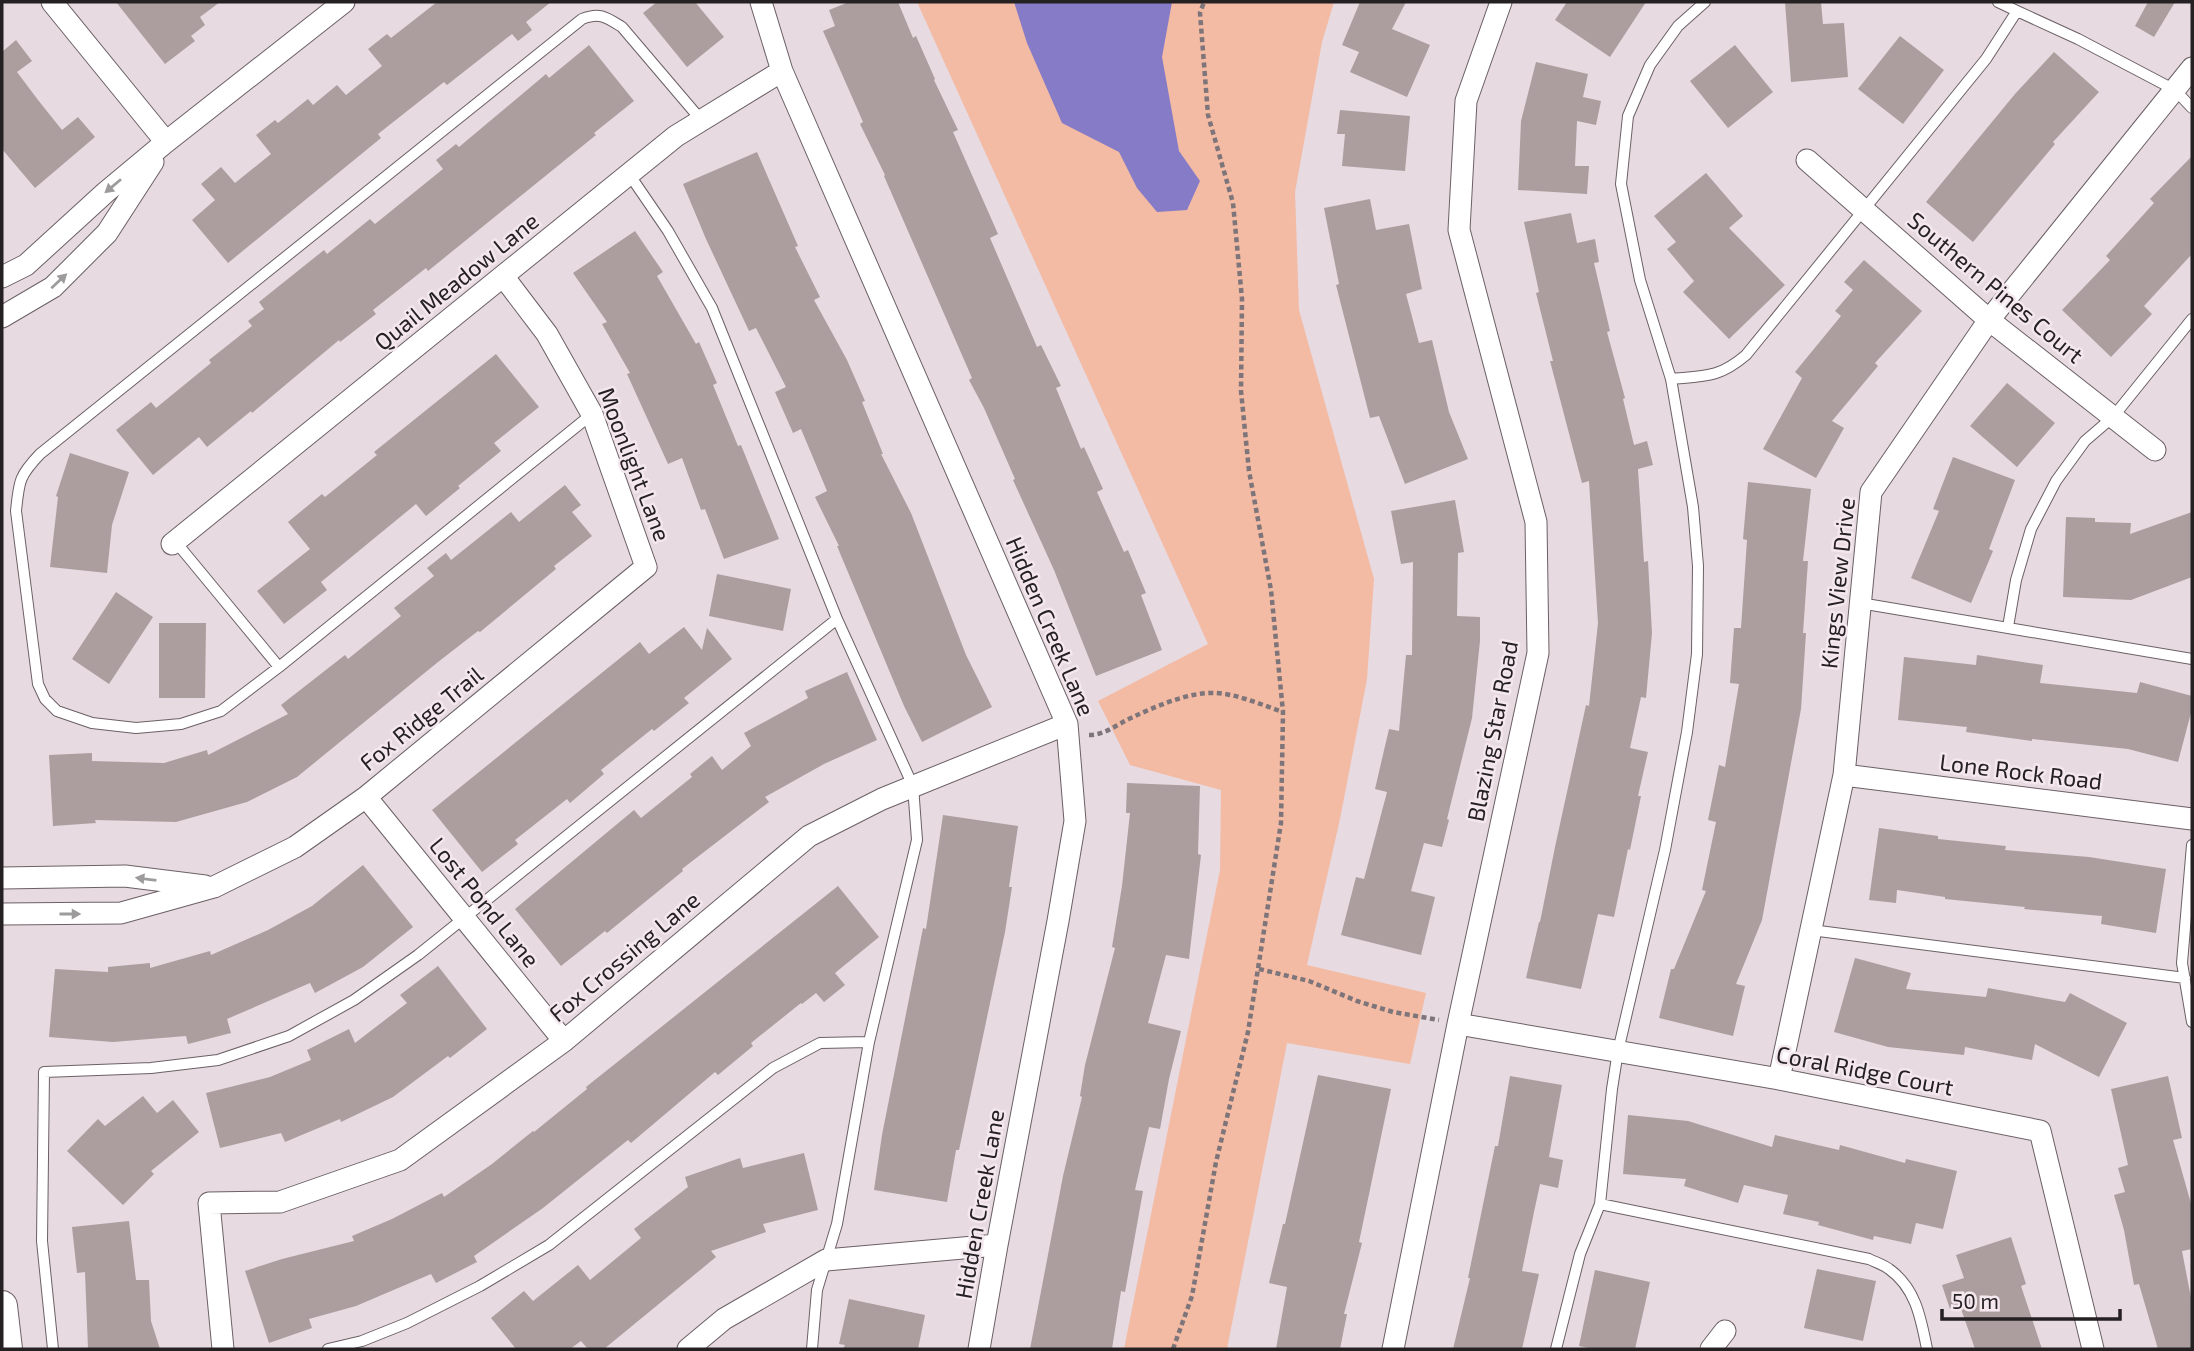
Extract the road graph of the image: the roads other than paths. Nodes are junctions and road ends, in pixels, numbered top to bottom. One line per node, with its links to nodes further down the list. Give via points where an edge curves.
1 (52, 2): 13 (street)
2 (344, 2): 13 (street)
3 (761, 2): 9 (street, Hidden Creek Lane)
4 (1501, 2): 46 (street, Blazing Star Road, via 1466,100 1459,230 1536,522 1538,653)
5 (1705, 2): 22 (lane, via 1678,26 1650,65 1628,116 1621,184 1640,280)
6 (1998, 2): 7 (lane)
7 (2017, 11): 10 (lane); 16 (lane, via 1986,60)
8 (2192, 68): 10 (street, Kings View Drive)
9 (782, 71): 12 (street, Quail Meadow Lane); 33 (street, Hidden Creek Lane)
10 (2175, 90): 11 (lane); 21 (street, Kings View Drive)
11 (2192, 108)
12 (702, 121): 15 (street, Quail Meadow Lane); 32 (lane, via 622,27 594,14 582,19 24,471 16,511 38,684 57,711 92,723 136,728 181,724 221,710)
13 (166, 142): 18 (street, one-way to 18, via 26,265); 19 (street, one-way to 13, via 53,287 107,233)
14 (1807, 160): 16 (street, Southern Pines Court)
15 (629, 174): 17 (street, Quail Meadow Lane); 29 (lane, via 712,308)
16 (1864, 210): 21 (street, Southern Pines Court); 22 (lane, via 1746,355 1730,369)
17 (503, 276): 23 (street, Moonlight Lane, via 547,334); 26 (street, Quail Meadow Lane)
18 (2, 277)
19 (2, 317)
20 (2192, 319): 24 (lane)
21 (1989, 320): 24 (street, Southern Pines Court); 28 (street, Kings View Drive, via 1871,492)
22 (1671, 379): 49 (lane, via 1693,507 1697,654 1688,732)
23 (592, 414): 27 (street, Moonlight Lane); 32 (lane)
24 (2113, 417): 25 (street, Southern Pines Court); 30 (lane, via 2085,441 2056,481 2031,529)
25 (2155, 450)
26 (174, 543): 32 (lane)
27 (646, 567): 36 (street, Fox Ridge Trail)
28 (1860, 603): 30 (lane); 34 (street, Kings View Drive)
29 (837, 619): 35 (lane); 42 (lane)
30 (2008, 627): 31 (lane)
31 (2192, 659)
32 (279, 667)
33 (1067, 724): 35 (street, Fox Crossing Lane); 52 (street, Hidden Creek Lane, via 1075,821)
34 (1844, 775): 37 (street, Lone Rock Road); 43 (street, Kings View Drive)
35 (913, 786): 47 (street, Fox Crossing Lane, via 809,836); 48 (lane, via 917,840)
36 (366, 797): 40 (street, Fox Ridge Trail, via 295,847); 42 (street, Lost Pond Lane)
37 (2192, 819)
38 (2192, 845): 44 (lane, via 2182,963)
39 (2, 878): 40 (street, one-way to 39, via 125,876)
40 (214, 887): 41 (street, Fox Ridge Trail, one-way to 40, via 121,913)
41 (2, 914)
42 (463, 917): 47 (street, Lost Pond Lane); 58 (lane, via 354,1000 289,1035 218,1060 44,1072 41,1241)
43 (1811, 930): 44 (lane); 50 (street, Kings View Drive)
44 (2185, 978): 45 (lane)
45 (2192, 1022)
46 (1458, 1024): 49 (street, Coral Ridge Court); 64 (street, Blazing Star Road)
47 (564, 1041): 59 (street, Fox Crossing Lane, via 400,1160 281,1202 209,1203)
48 (869, 1042): 53 (lane, via 837,1224); 56 (lane, via 820,1043 773,1068 549,1245)
49 (1619, 1051): 50 (street, Coral Ridge Court); 51 (lane)
50 (1779, 1079): 68 (street, Coral Ridge Court, via 2040,1131)
51 (1600, 1204): 65 (lane, via 1580,1254); 67 (lane, via 1869,1259 1889,1269 1909,1289)
52 (997, 1245): 53 (street); 63 (street, Hidden Creek Lane)
53 (826, 1260): 61 (street, via 724,1319); 62 (lane, via 817,1290)
54 (2, 1306): 57 (main road)
55 (1725, 1331): 66 (street)
56 (364, 1345): 60 (lane)
57 (7, 1349)
58 (52, 1349)
59 (223, 1349)
60 (328, 1349)
61 (688, 1349)
62 (812, 1349)
63 (979, 1349)
64 (1394, 1349)
65 (1556, 1349)
66 (1711, 1349)
67 (1927, 1349)
68 (2093, 1349)

